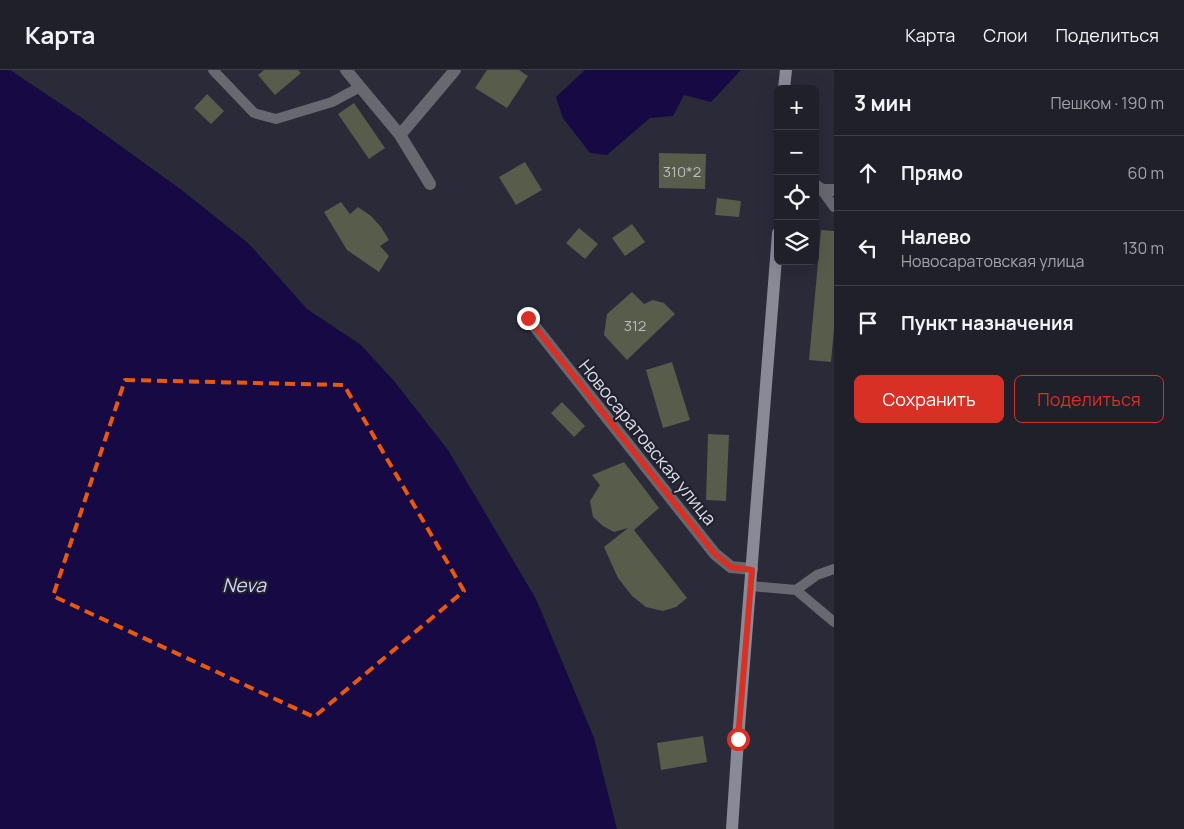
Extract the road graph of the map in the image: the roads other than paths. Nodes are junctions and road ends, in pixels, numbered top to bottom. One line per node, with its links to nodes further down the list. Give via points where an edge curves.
1 (214, 70): 6 (lane, via 254,112 276,119 332,102)
2 (346, 70): 6 (street)
3 (455, 70): 7 (street)
4 (786, 70): 5 (main road)
5 (784, 85)
6 (360, 87): 7 (street)
7 (400, 135): 8 (street)
8 (430, 184)
9 (824, 188): 10 (lane)
10 (834, 207)
11 (775, 265): 14 (main road)
12 (528, 318): 14 (street, Новосаратовская улица, via 715,554 731,567)
13 (834, 569): 16 (lane, via 817,575)
14 (752, 570): 15 (main road)
15 (750, 586): 16 (lane); 18 (main road)
16 (796, 590): 17 (lane)
17 (834, 622)
18 (732, 829)

